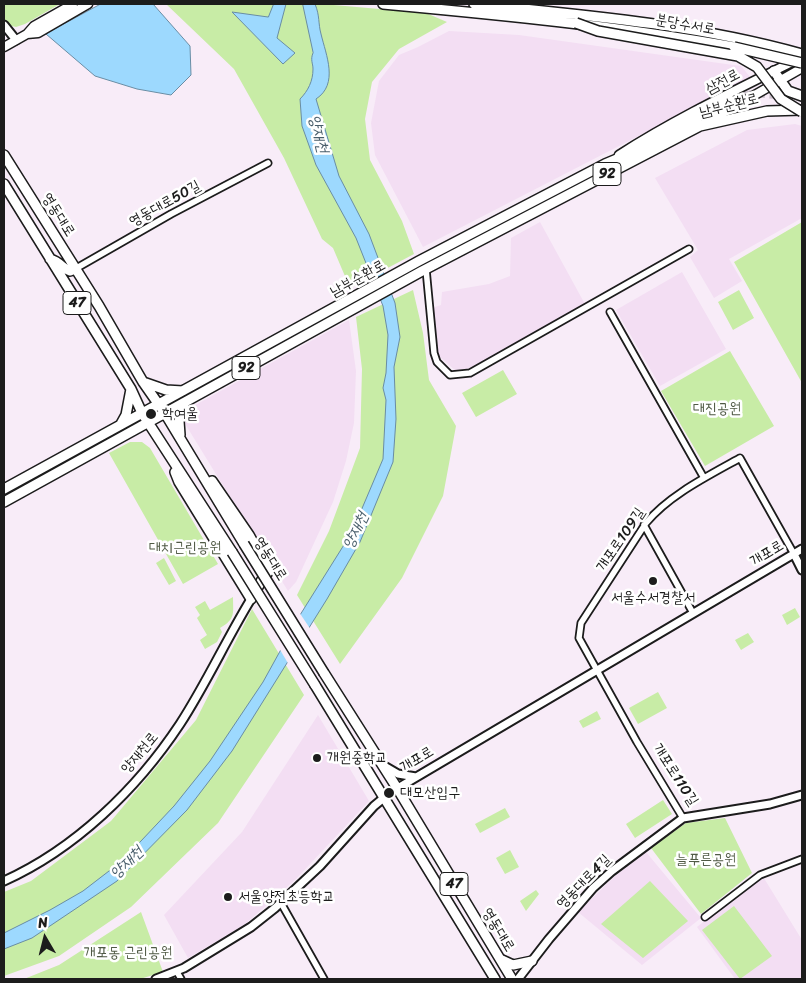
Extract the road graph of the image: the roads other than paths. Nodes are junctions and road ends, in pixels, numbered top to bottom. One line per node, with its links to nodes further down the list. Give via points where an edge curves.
1 (72, 4): 7 (main road, via 34,26)
2 (88, 4): 7 (main road, via 38,32)
3 (383, 4): 5 (main road, 분당수서로)
4 (474, 4): 10 (main road, 분당수서로, via 692,29 732,36)
5 (576, 23): 11 (main road, 분당수서로, bridge, via 686,38); 18 (main road, bridge, via 598,31 738,56 757,67 781,99)
6 (4, 25): 8 (street)
7 (27, 34): 8 (main road)
8 (16, 40): 9 (main road)
9 (4, 47)
10 (802, 56): 13 (main road, 삼전로)
11 (802, 64)
12 (802, 68): 14 (main road, 삼전로)
13 (771, 73): 14 (main road); 22 (main road, 삼전로, via 635,145)
14 (777, 82): 15 (main road); 17 (main road, via 783,97); 19 (main road, 삼전로)
15 (802, 96)
16 (730, 100): 22 (main road, 남부순환로 / 92)
17 (802, 105)
18 (802, 111): 19 (main road, 남부순환로 / 92, via 767,110)
19 (700, 126): 27 (main road, 남부순환로 / 92)
20 (4, 155): 26 (main road, 영동대로 / 47)
21 (268, 163): 26 (street, 영동대로50길)
22 (606, 164): 31 (main road, 남부순환로 / 92, via 419,261)
23 (4, 184): 25 (main road, 영동대로 / 47)
24 (689, 249): 27 (street, via 470,373 450,375 437,362 434,352)
25 (50, 259): 26 (main road, via 65,269); 30 (main road, 영동대로 / 47)
26 (75, 269): 29 (main road, 영동대로 / 47)
27 (424, 270): 32 (main road, 남부순환로 / 92)
28 (610, 312): 41 (street)
29 (143, 382): 31 (main road, via 166,390); 33 (main road, 영동대로 / 47)
30 (131, 389): 34 (main road, 영동대로 / 47); 37 (main road, via 126,415)
31 (184, 391): 33 (main road, 남부순환로 / 92)
32 (185, 402): 35 (main road, 남부순환로 / 92); 38 (main road, via 179,421)
33 (159, 404): 34 (main road, 남부순환로 / 92); 35 (main road, 영동대로 / 47)
34 (142, 413): 36 (main road, 영동대로 / 47); 37 (main road, 남부순환로 / 92)
35 (165, 413): 36 (main road, 남부순환로 / 92); 38 (main road, 영동대로 / 47)
36 (149, 422): 40 (main road, 영동대로 / 47); 43 (main road, 남부순환로 / 92)
37 (120, 425): 42 (main road, 남부순환로 / 92)
38 (181, 440): 39 (main road, 영동대로 / 47)
39 (190, 453): 48 (main road, via 223,495 269,571); 51 (main road, 영동대로 / 47, bridge)
40 (172, 459): 48 (main road, via 179,482); 55 (main road, 영동대로 / 47, bridge)
41 (704, 478): 44 (street, 개포로109길, via 657,510); 46 (street, 개포로109길, via 740,458)
42 (4, 489)
43 (4, 502)
44 (644, 525): 49 (street); 50 (street, 개포로109길, via 581,623 578,636)
45 (802, 549): 46 (street, 개포로)
46 (794, 554): 47 (street); 49 (street, 개포로)
47 (802, 570)
48 (251, 599): 58 (street, 양재천로, via 180,724 133,783 76,837)
49 (693, 614): 50 (street, 개포로)
50 (598, 670): 52 (street, 개포로); 56 (street, 개포로110길)
51 (382, 764): 52 (street, via 394,773); 53 (main road, 영동대로 / 47)
52 (416, 777): 53 (street, 개포로)
53 (397, 788): 55 (street, 개포로); 61 (main road, 영동대로 / 47)
54 (802, 795): 56 (street, 개포로110길, via 770,804)
55 (385, 797): 59 (street, 개포로); 67 (main road, 영동대로 / 47)
56 (683, 818): 62 (street, 영동대로4길, via 612,871 582,900)
57 (802, 859): 60 (street, via 760,875)
58 (4, 882)
59 (281, 903): 63 (street, 개포로, via 251,927); 66 (street)
60 (705, 917)
61 (499, 958): 62 (main road, via 513,965); 68 (main road, 영동대로 / 47)
62 (532, 961): 69 (street, 영동대로4길)
63 (177, 972): 64 (street, 개포로); 65 (street)
64 (156, 979)
65 (181, 979)
66 (324, 979)
67 (495, 979)
68 (512, 979)
69 (518, 979)

